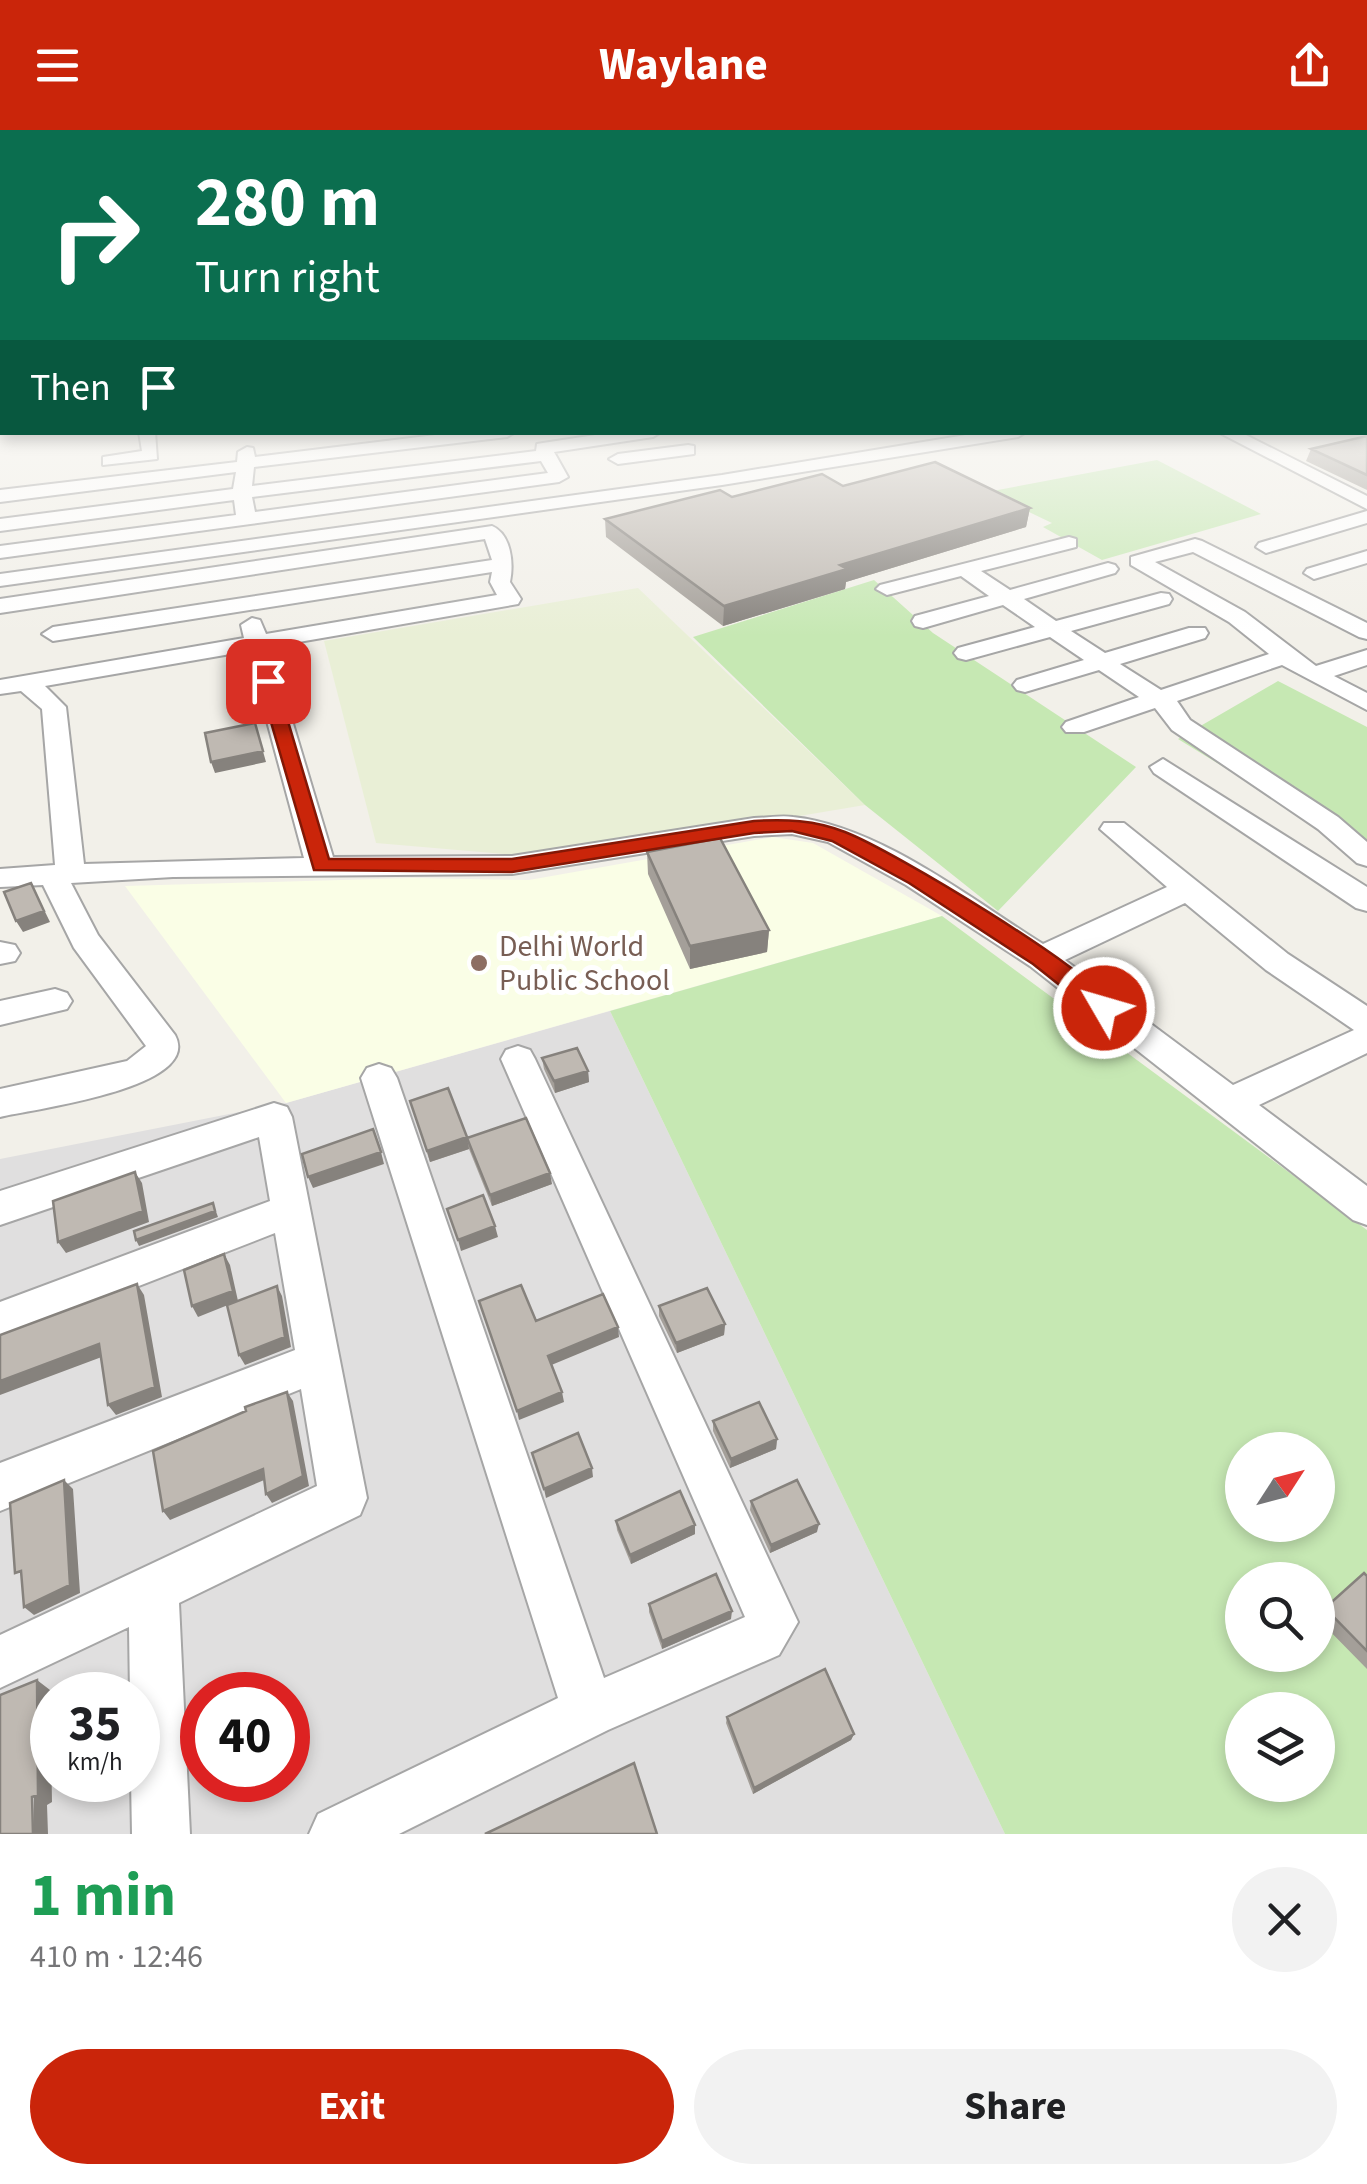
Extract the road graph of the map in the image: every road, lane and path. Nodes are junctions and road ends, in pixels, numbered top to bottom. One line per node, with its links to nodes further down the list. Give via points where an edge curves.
1 (126, 478): 11 (street)
2 (244, 478): 10 (street)
3 (424, 478): 10 (street)
4 (548, 478): 15 (street)
5 (587, 478): 12 (street)
6 (719, 478): 9 (street)
7 (737, 478): 9 (street)
8 (1320, 478): 13 (street)
9 (722, 480): 12 (street)
10 (242, 493): 15 (street); 16 (street)
11 (0, 496)
12 (609, 496): 19 (street)
13 (1362, 498)
14 (1367, 517): 18 (street)
15 (246, 518): 20 (street)
16 (0, 524)
17 (1068, 542): 23 (street)
18 (1266, 547)
19 (232, 548): 25 (street); 27 (street)
20 (0, 552)
21 (1367, 557): 26 (street)
22 (504, 564): 25 (street, via 492,532); 32 (street); 38 (street, via 500,582 510,599)
23 (964, 569): 28 (street); 29 (street)
24 (1108, 569): 29 (street)
25 (238, 571): 31 (street); 32 (street)
26 (1314, 573)
27 (0, 580)
28 (887, 589)
29 (1006, 599): 33 (street); 34 (street)
30 (1161, 599): 34 (street)
31 (0, 606)
32 (246, 606): 37 (street); 38 (street)
33 (922, 620)
34 (1052, 630): 39 (street); 42 (street)
35 (1367, 632): 40 (street, via 1195,545 1138,561 1224,609)
36 (1197, 633): 42 (street)
37 (53, 634)
38 (257, 644): 45 (street); 52 (street)
39 (966, 652)
40 (1286, 656): 43 (street); 47 (street)
41 (1367, 657): 43 (street)
42 (1099, 661): 44 (street); 47 (street)
43 (1314, 675): 46 (street)
44 (1025, 684)
45 (14, 685): 53 (street, via 54,707)
46 (1364, 698)
47 (1158, 700): 48 (street); 51 (street, via 1181,725)
48 (1075, 727)
49 (1163, 767): 56 (street)
50 (1114, 828): 55 (street)
51 (1367, 857)
52 (321, 865): 53 (street); 57 (street, via 512,866 792,825 838,836)
53 (61, 873): 54 (street); 64 (street, via 85,940 164,1044 161,1056 136,1072)
54 (0, 878)
55 (1187, 890): 57 (street); 60 (street)
56 (1367, 900)
57 (1041, 958): 65 (street)
58 (55, 1001): 59 (street)
59 (0, 1013)
60 (1367, 1022)
61 (1367, 1038): 65 (street)
62 (518, 1059): 74 (street, via 773,1622 761,1636)
63 (379, 1078): 74 (street)
64 (0, 1103)
65 (1228, 1104): 67 (street)
66 (0, 1208): 68 (street, via 274,1117)
67 (1367, 1208)
68 (291, 1210): 69 (street); 70 (street)
69 (0, 1321)
70 (318, 1361): 71 (street); 72 (street, via 344,1498)
71 (0, 1487)
72 (154, 1590): 73 (street); 75 (street)
73 (0, 1662)
74 (590, 1711): 76 (street)
75 (161, 1834)
76 (338, 1834)

